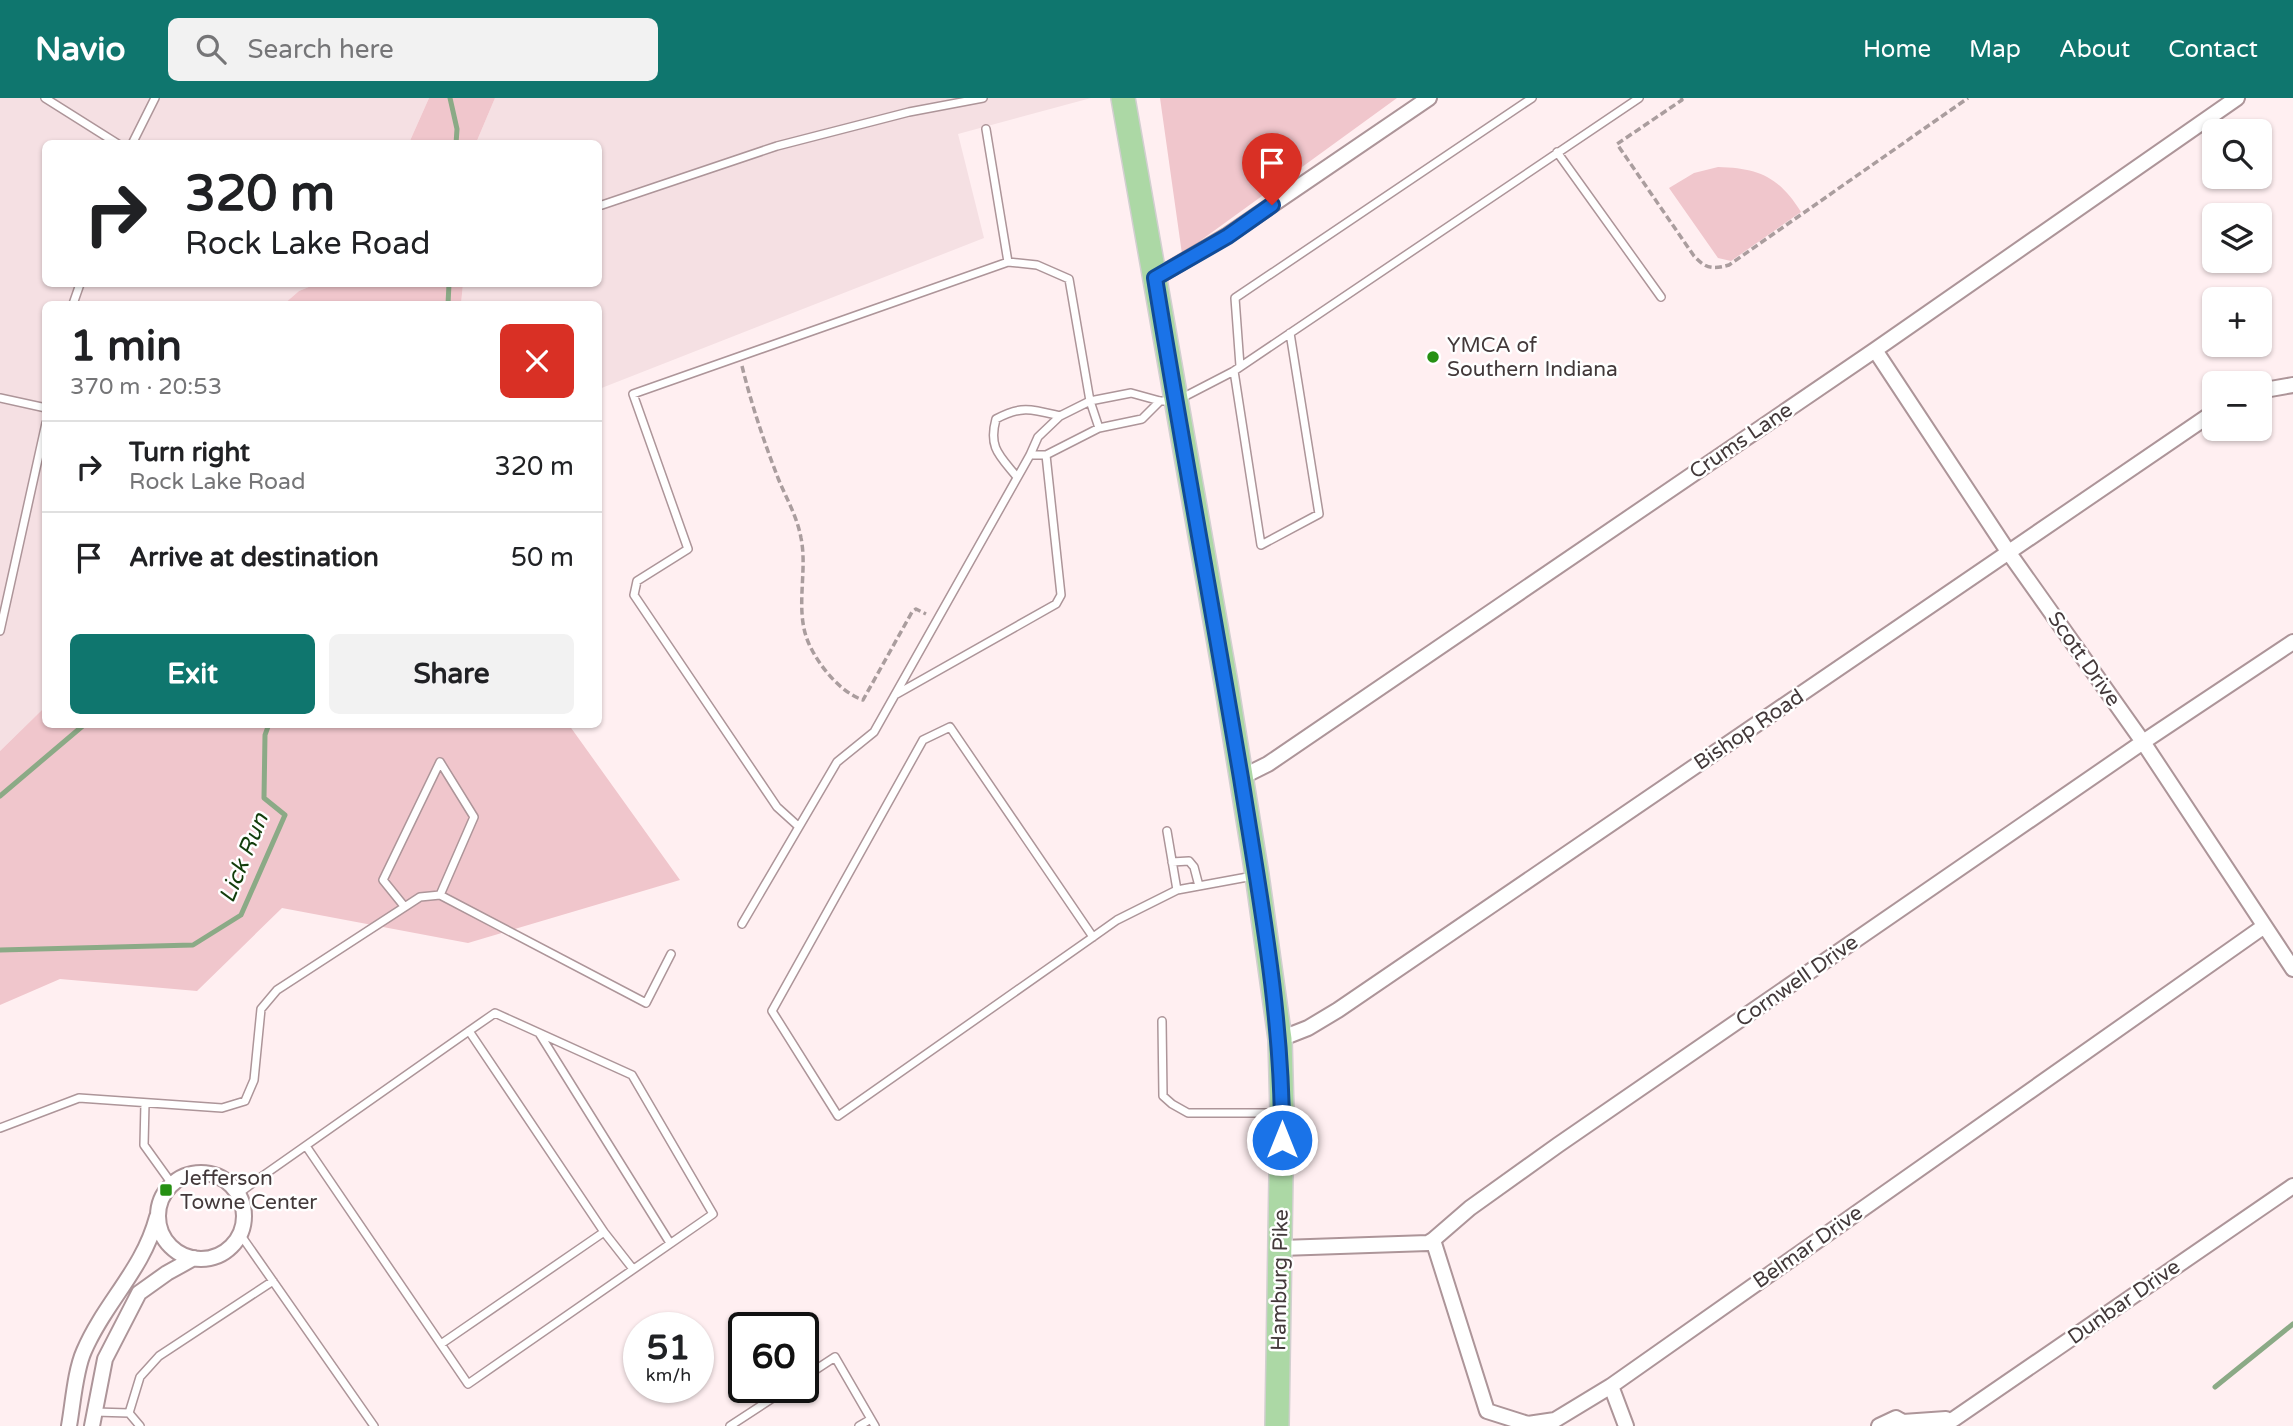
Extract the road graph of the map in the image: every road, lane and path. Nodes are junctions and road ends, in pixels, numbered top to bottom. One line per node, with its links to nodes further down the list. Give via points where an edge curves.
1 (45, 98): 12 (lane)
2 (155, 98): 13 (lane)
3 (983, 98): 15 (lane, via 776,146)
4 (1123, 98): 17 (main road, Hamburg Pike)
5 (1429, 98): 17 (street, via 1228,236)
6 (1532, 98): 22 (lane, via 1235,298)
7 (1639, 98): 14 (lane)
8 (1681, 98): 9 (path, via 1617,144 1693,256 1713,269 1729,265)
9 (1968, 98)
10 (2237, 98): 20 (street, Crums Lane)
11 (986, 129): 16 (lane)
12 (112, 140)
13 (134, 140)
14 (1557, 152): 18 (lane); 19 (lane)
15 (602, 205)
16 (1008, 262): 21 (lane); 26 (lane, via 1037,265 1069,279)
17 (1155, 278): 27 (main road, Hamburg Pike)
18 (1661, 297)
19 (1290, 333): 22 (lane); 22 (lane, via 1319,513 1261,545)
20 (1875, 351): 36 (street, Scott Drive); 42 (street, Crums Lane, via 1268,764)
21 (740, 356): 37 (path, via 775,472 799,531 804,566 803,626 821,664 863,700 912,612 920,610); 43 (lane, via 633,394 688,549 637,581 634,595 777,807)
22 (1237, 369): 27 (lane)
23 (2293, 385): 24 (street)
24 (2272, 389)
25 (0, 398): 28 (lane)
26 (1090, 401): 27 (lane, via 1131,393); 29 (lane); 31 (lane)
27 (1168, 401): 31 (lane, via 1142,419); 42 (main road, Hamburg Pike)
28 (42, 407)
29 (1059, 416): 33 (lane, via 1038,437); 35 (lane, via 1027,408 996,419 991,435 995,450)
30 (2202, 420): 36 (street, Bishop Road)
31 (1099, 428): 34 (lane)
32 (42, 441): 38 (lane)
33 (1030, 455): 34 (lane); 35 (lane)
34 (1046, 455): 40 (lane, via 1061,595 1056,604)
35 (1017, 477): 37 (lane)
36 (2010, 553): 41 (street, Scott Drive); 59 (street, Bishop Road, via 1338,1010)
37 (937, 621): 40 (lane)
38 (0, 631)
39 (2293, 642): 41 (street, Cornwell Drive)
40 (895, 695): 43 (lane, via 874,733 837,762)
41 (2143, 743): 52 (street, Scott Drive); 70 (street, Cornwell Drive, via 1558,1145)
42 (1240, 778): 46 (main road, Hamburg Pike)
43 (798, 826): 51 (lane)
44 (1167, 831): 45 (lane)
45 (1172, 862): 47 (lane, via 1189,861); 48 (lane)
46 (1257, 875): 47 (lane); 59 (main road, Hamburg Pike)
47 (1199, 886): 48 (lane)
48 (1177, 890): 53 (lane)
49 (440, 895): 50 (lane, via 420,897); 50 (lane, via 474,817 440,762 383,880); 54 (lane, via 646,1003)
50 (404, 906): 60 (lane, via 277,990 261,1009 254,1080 245,1101 222,1108)
51 (742, 924)
52 (2263, 927): 55 (street, Scott Drive); 78 (street, Belmar Drive)
53 (1093, 937): 53 (lane, via 838,1116 772,1011 923,740 950,727)
54 (671, 954)
55 (2293, 969)
56 (1162, 1021): 61 (lane, via 1163,1096 1172,1104 1188,1113)
57 (469, 1031): 58 (lane, via 495,1013); 63 (lane); 68 (lane)
58 (538, 1032): 71 (lane); 71 (lane, via 632,1075 713,1214)
59 (1280, 1039): 61 (main road, Hamburg Pike)
60 (145, 1102): 62 (lane, via 79,1098); 64 (lane, via 144,1145)
61 (1282, 1113): 72 (main road, Hamburg Pike)
62 (0, 1128)
63 (306, 1146): 66 (lane); 76 (lane)
64 (172, 1184): 66 (street, via 189,1174 203,1173 229,1183); 67 (street, via 160,1202)
65 (2293, 1186): 82 (street, Dunbar Drive)
66 (238, 1194): 69 (street, via 244,1220)
67 (158, 1216): 73 (street, via 159,1228 172,1248); 84 (street, via 142,1258 83,1353)
68 (604, 1232): 74 (lane); 76 (lane)
69 (240, 1234): 73 (street, via 221,1254); 75 (lane)
70 (1433, 1240): 72 (street); 78 (street, Belmar Drive, via 1487,1411 1528,1424 1555,1420)
71 (670, 1243): 74 (lane)
72 (1281, 1248): 89 (main road, Hamburg Pike)
73 (194, 1258): 81 (street, via 139,1293 106,1359)
74 (633, 1269): 76 (lane, via 468,1384)
75 (273, 1281): 80 (lane, via 159,1356 139,1377); 86 (lane)
76 (441, 1344)
77 (819, 1367): 83 (lane, via 835,1356)
78 (1611, 1386): 90 (street)
79 (765, 1403): 87 (lane)
80 (129, 1413): 81 (lane); 85 (lane)
81 (93, 1419)
82 (1954, 1419): 91 (street, via 1903,1422 1896,1418); 92 (street, Dunbar Drive)
83 (873, 1422): 88 (lane)
84 (69, 1426)
85 (139, 1426)
86 (374, 1426)
87 (730, 1426)
88 (859, 1426)
89 (1277, 1426)
90 (1626, 1426)
91 (1879, 1426)
92 (1938, 1426)

